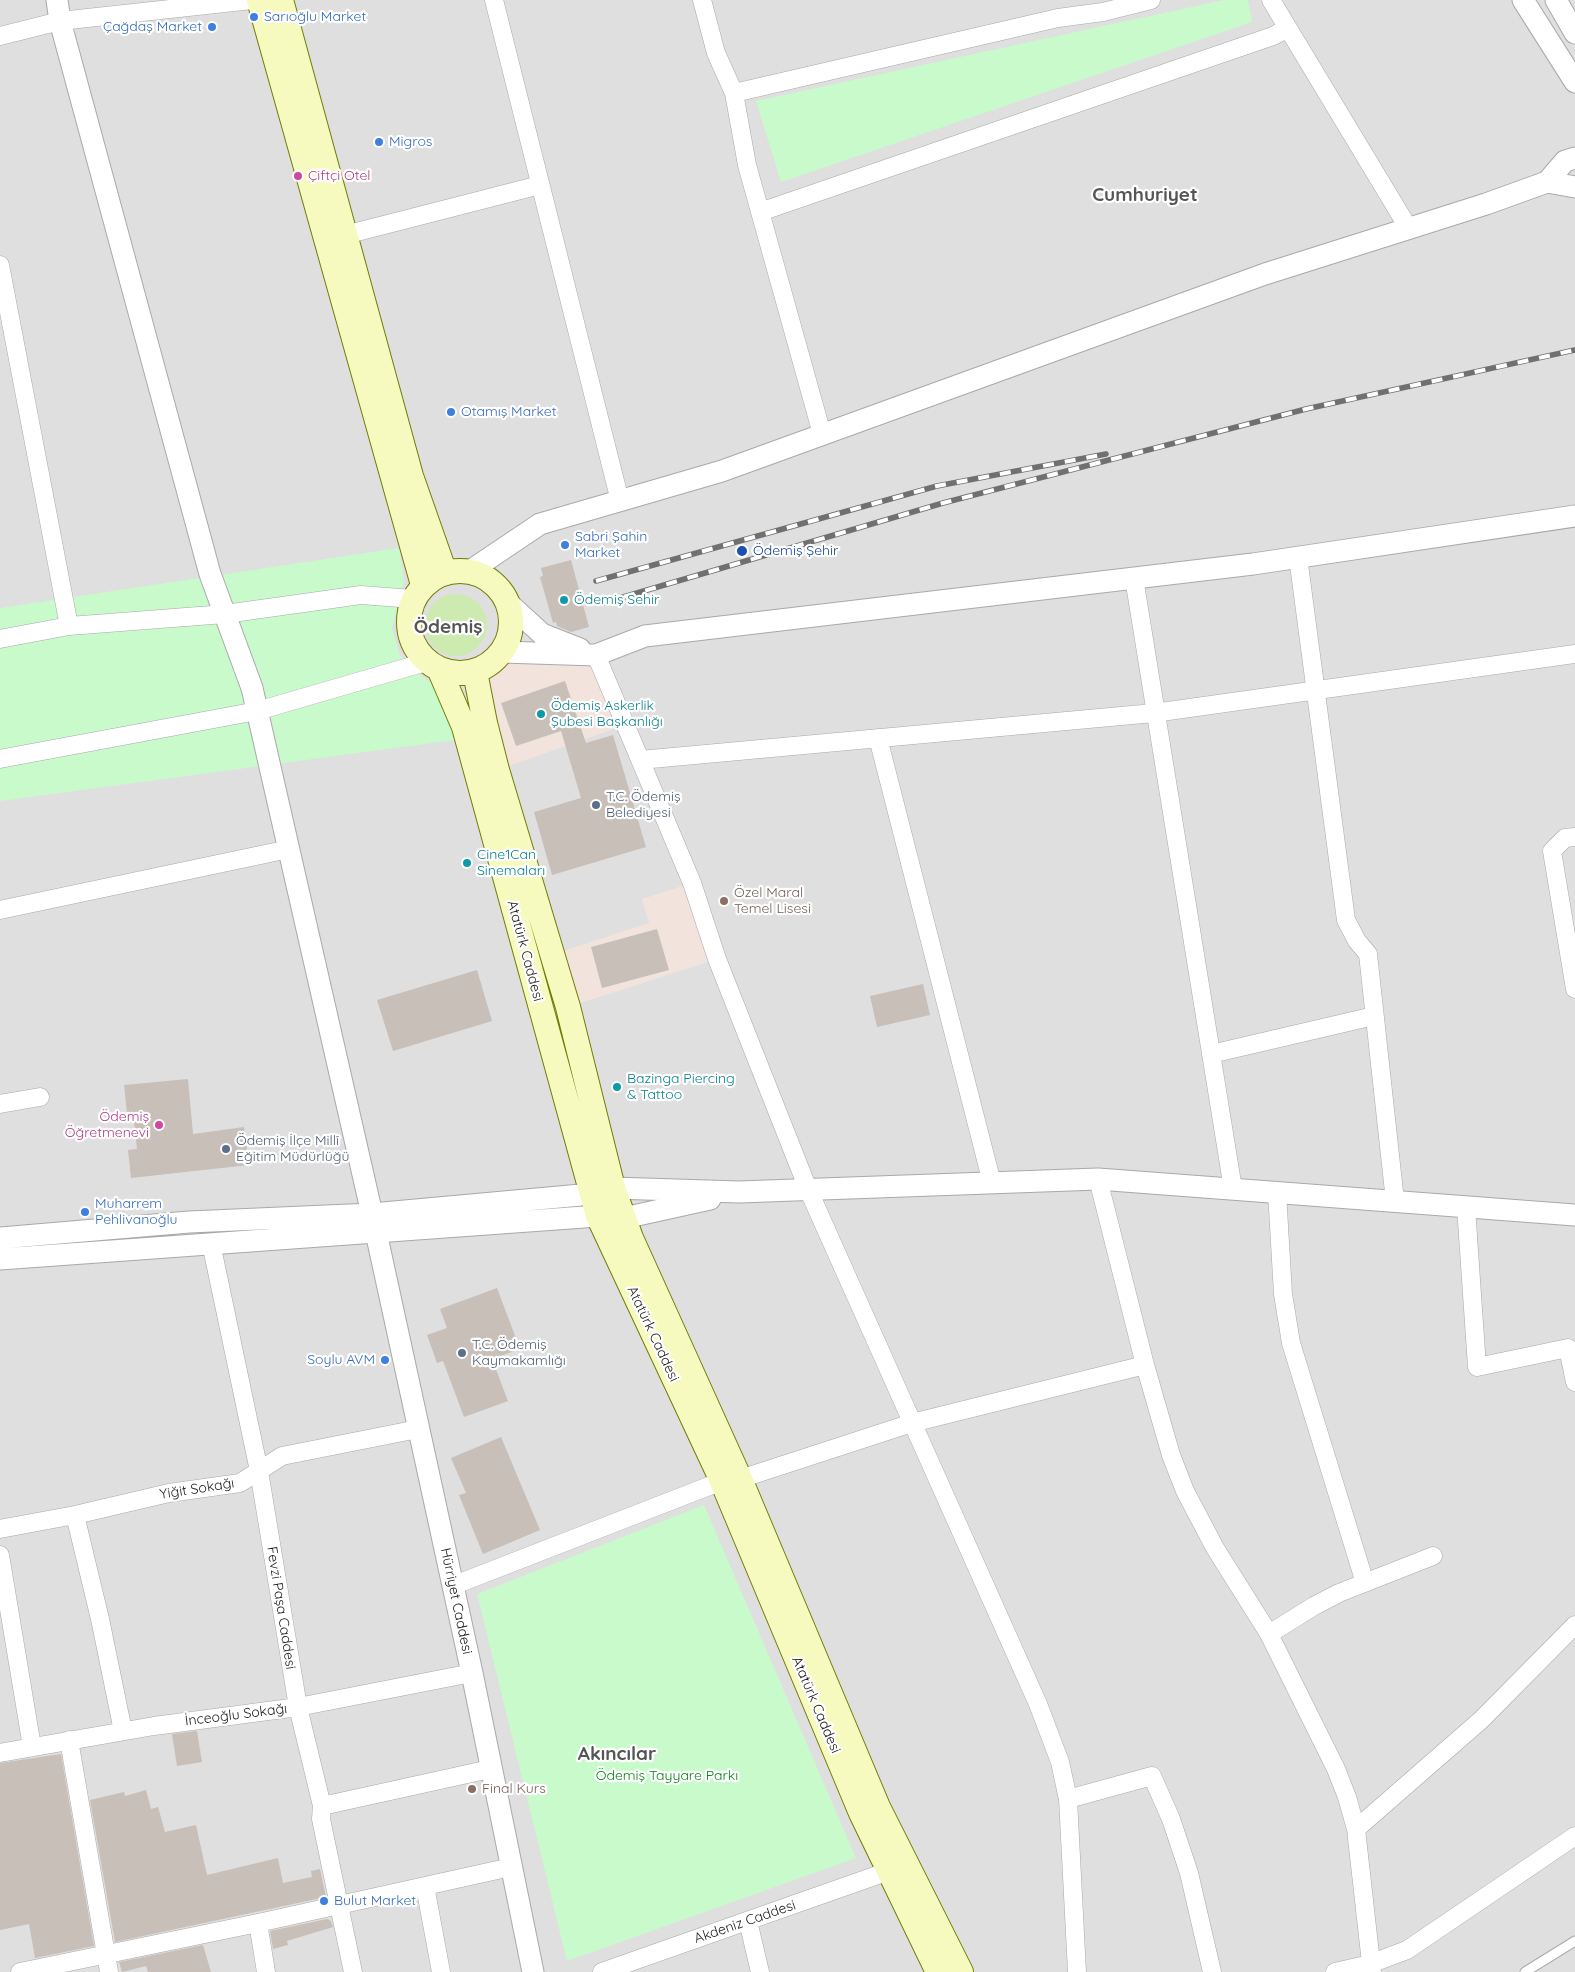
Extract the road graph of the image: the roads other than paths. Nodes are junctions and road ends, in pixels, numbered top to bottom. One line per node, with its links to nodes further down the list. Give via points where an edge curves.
1 (57, 0): 11 (street, Hürriyet Caddesi)
2 (252, 0): 11 (street)
3 (259, 0): 32 (main road)
4 (281, 0): 23 (main road)
5 (494, 0): 19 (street)
6 (702, 0): 16 (street, via 716,53)
7 (1150, 0): 16 (street, via 1103,12 1048,20)
8 (1271, 0): 12 (street)
9 (1523, 0): 15 (street)
10 (1556, 0): 13 (street)
11 (60, 22): 14 (street); 34 (street, Hürriyet Caddesi, via 210,574)
12 (1288, 28): 21 (street); 22 (street)
13 (1575, 33)
14 (0, 36)
15 (1575, 82)
16 (734, 93): 21 (street, via 747,165)
17 (1575, 158): 18 (street, via 1565,161)
18 (1547, 182): 20 (street); 22 (street)
19 (540, 185): 23 (street); 26 (street)
20 (1575, 187)
21 (760, 212): 25 (street)
22 (1409, 228): 25 (street, via 1265,274)
23 (345, 235): 30 (main road, via 411,476)
24 (0, 265): 35 (street)
25 (822, 434): 26 (street, via 722,471)
26 (620, 501): 29 (street, via 540,524)
27 (1575, 516): 28 (street)
28 (1298, 558): 31 (street); 42 (street)
29 (470, 571): 30 (main road); 33 (main road, via 486,577)
30 (444, 573): 32 (main road, via 437,575)
31 (1134, 578): 39 (street, via 645,636); 44 (street)
32 (418, 592): 34 (street, via 360,595); 40 (main road, via 408,615 409,632 415,648)
33 (507, 602): 37 (main road, via 511,619 509,636); 39 (street, via 542,634)
34 (226, 614): 35 (street); 43 (street, Hürriyet Caddesi)
35 (69, 626): 36 (street)
36 (0, 640)
37 (502, 652): 39 (street); 41 (main road, via 490,664)
38 (1575, 654): 42 (street)
39 (596, 655): 47 (street)
40 (433, 666): 41 (main road, via 457,674); 43 (street); 62 (main road, Atatürk Caddesi, via 464,727)
41 (474, 672): 62 (main road, Atatürk Caddesi, via 497,770 568,1007)
42 (1315, 689): 44 (street); 52 (street, via 1346,920 1368,954)
43 (257, 711): 46 (street); 49 (street, Hürriyet Caddesi)
44 (1154, 713): 45 (street); 53 (street)
45 (878, 738): 47 (street); 57 (street)
46 (0, 759)
47 (640, 760): 59 (street, via 692,883 717,959)
48 (1575, 837): 51 (street, via 1565,838 1552,851)
49 (289, 849): 50 (street); 67 (street, Hürriyet Caddesi)
50 (0, 910)
51 (1575, 983)
52 (1374, 1016): 53 (street); 63 (street)
53 (1211, 1054): 58 (street)
54 (40, 1097): 55 (street)
55 (0, 1104)
56 (1098, 1179): 57 (street); 58 (street); 71 (street)
57 (992, 1183): 59 (street)
58 (1233, 1189): 61 (street)
59 (808, 1190): 60 (street); 73 (street)
60 (739, 1192): 62 (street); 66 (street)
61 (1277, 1192): 63 (street); 81 (street, via 1283,1294 1292,1343)
62 (601, 1199): 66 (main road, Atatürk Caddesi); 67 (street); 76 (main road, Atatürk Caddesi)
63 (1395, 1202): 64 (street)
64 (1466, 1207): 65 (street); 72 (street, via 1477,1367 1568,1348)
65 (1575, 1215)
66 (624, 1218): 76 (main road, Atatürk Caddesi)
67 (374, 1222): 68 (street, via 189,1222); 69 (street); 74 (street, Hürriyet Caddesi)
68 (0, 1238)
69 (211, 1243): 70 (street); 75 (street, Fevzi Paşa Caddesi)
70 (0, 1259)
71 (1145, 1365): 73 (street); 84 (street, via 1184,1491 1203,1528)
72 (1575, 1382)
73 (912, 1423): 76 (street); 92 (street, via 1038,1704 1060,1762)
74 (418, 1429): 75 (street, Yiğit Sokağı, via 282,1456); 82 (street, Hürriyet Caddesi)
75 (259, 1471): 77 (street, Yiğit Sokağı, via 240,1483 169,1493); 86 (street, Fevzi Paşa Caddesi)
76 (731, 1480): 82 (street); 97 (main road, Atatürk Caddesi, via 861,1813); 114 (main road, Atatürk Caddesi, via 878,1807)
77 (75, 1515): 78 (street, Yiğit Sokağı); 87 (street)
78 (0, 1529)
79 (0, 1556): 89 (street)
80 (1433, 1556): 81 (street)
81 (1365, 1583): 84 (street, via 1314,1606)
82 (452, 1586): 85 (street, Hürriyet Caddesi)
83 (1575, 1624): 94 (street, via 1481,1720)
84 (1269, 1634): 94 (street, via 1336,1768)
85 (472, 1673): 86 (street, İnceoğlu Sokağı); 91 (street, Hürriyet Caddesi)
86 (298, 1707): 87 (street, İnceoğlu Sokağı); 93 (street, Fevzi Paşa Caddesi)
87 (123, 1731): 88 (street, İnceoğlu Sokağı)
88 (69, 1740): 89 (street, İnceoğlu Sokağı); 103 (street)
89 (32, 1747): 90 (street, İnceoğlu Sokağı)
90 (0, 1753)
91 (490, 1770): 93 (street); 96 (street, Hürriyet Caddesi)
92 (1068, 1799): 115 (street); 116 (street, via 1152,1776 1189,1873)
93 (322, 1806): 99 (street, Fevzi Paşa Caddesi, via 321,1819)
94 (1356, 1829): 104 (street)
95 (1575, 1836): 104 (street, via 1407,1950)
96 (511, 1867): 98 (street); 110 (street, Hürriyet Caddesi)
97 (889, 1871): 100 (street, Akdeniz Caddesi); 113 (main road, Atatürk Caddesi)
98 (425, 1886): 99 (street); 109 (street)
99 (338, 1906): 101 (street); 108 (street, Fevzi Paşa Caddesi)
100 (748, 1921): 111 (street, Akdeniz Caddesi); 112 (street)
101 (258, 1923): 103 (street); 107 (street)
102 (1575, 1941): 118 (lane)
103 (106, 1954): 105 (street); 106 (street)
104 (1371, 1968): 117 (street)
105 (20, 1972)
106 (109, 1972)
107 (266, 1972)
108 (353, 1972)
109 (441, 1972)
110 (534, 1972)
111 (602, 1972)
112 (760, 1972)
113 (938, 1972)
114 (961, 1972)
115 (1076, 1972)
116 (1212, 1972)
117 (1335, 1972)
118 (1525, 1972)

